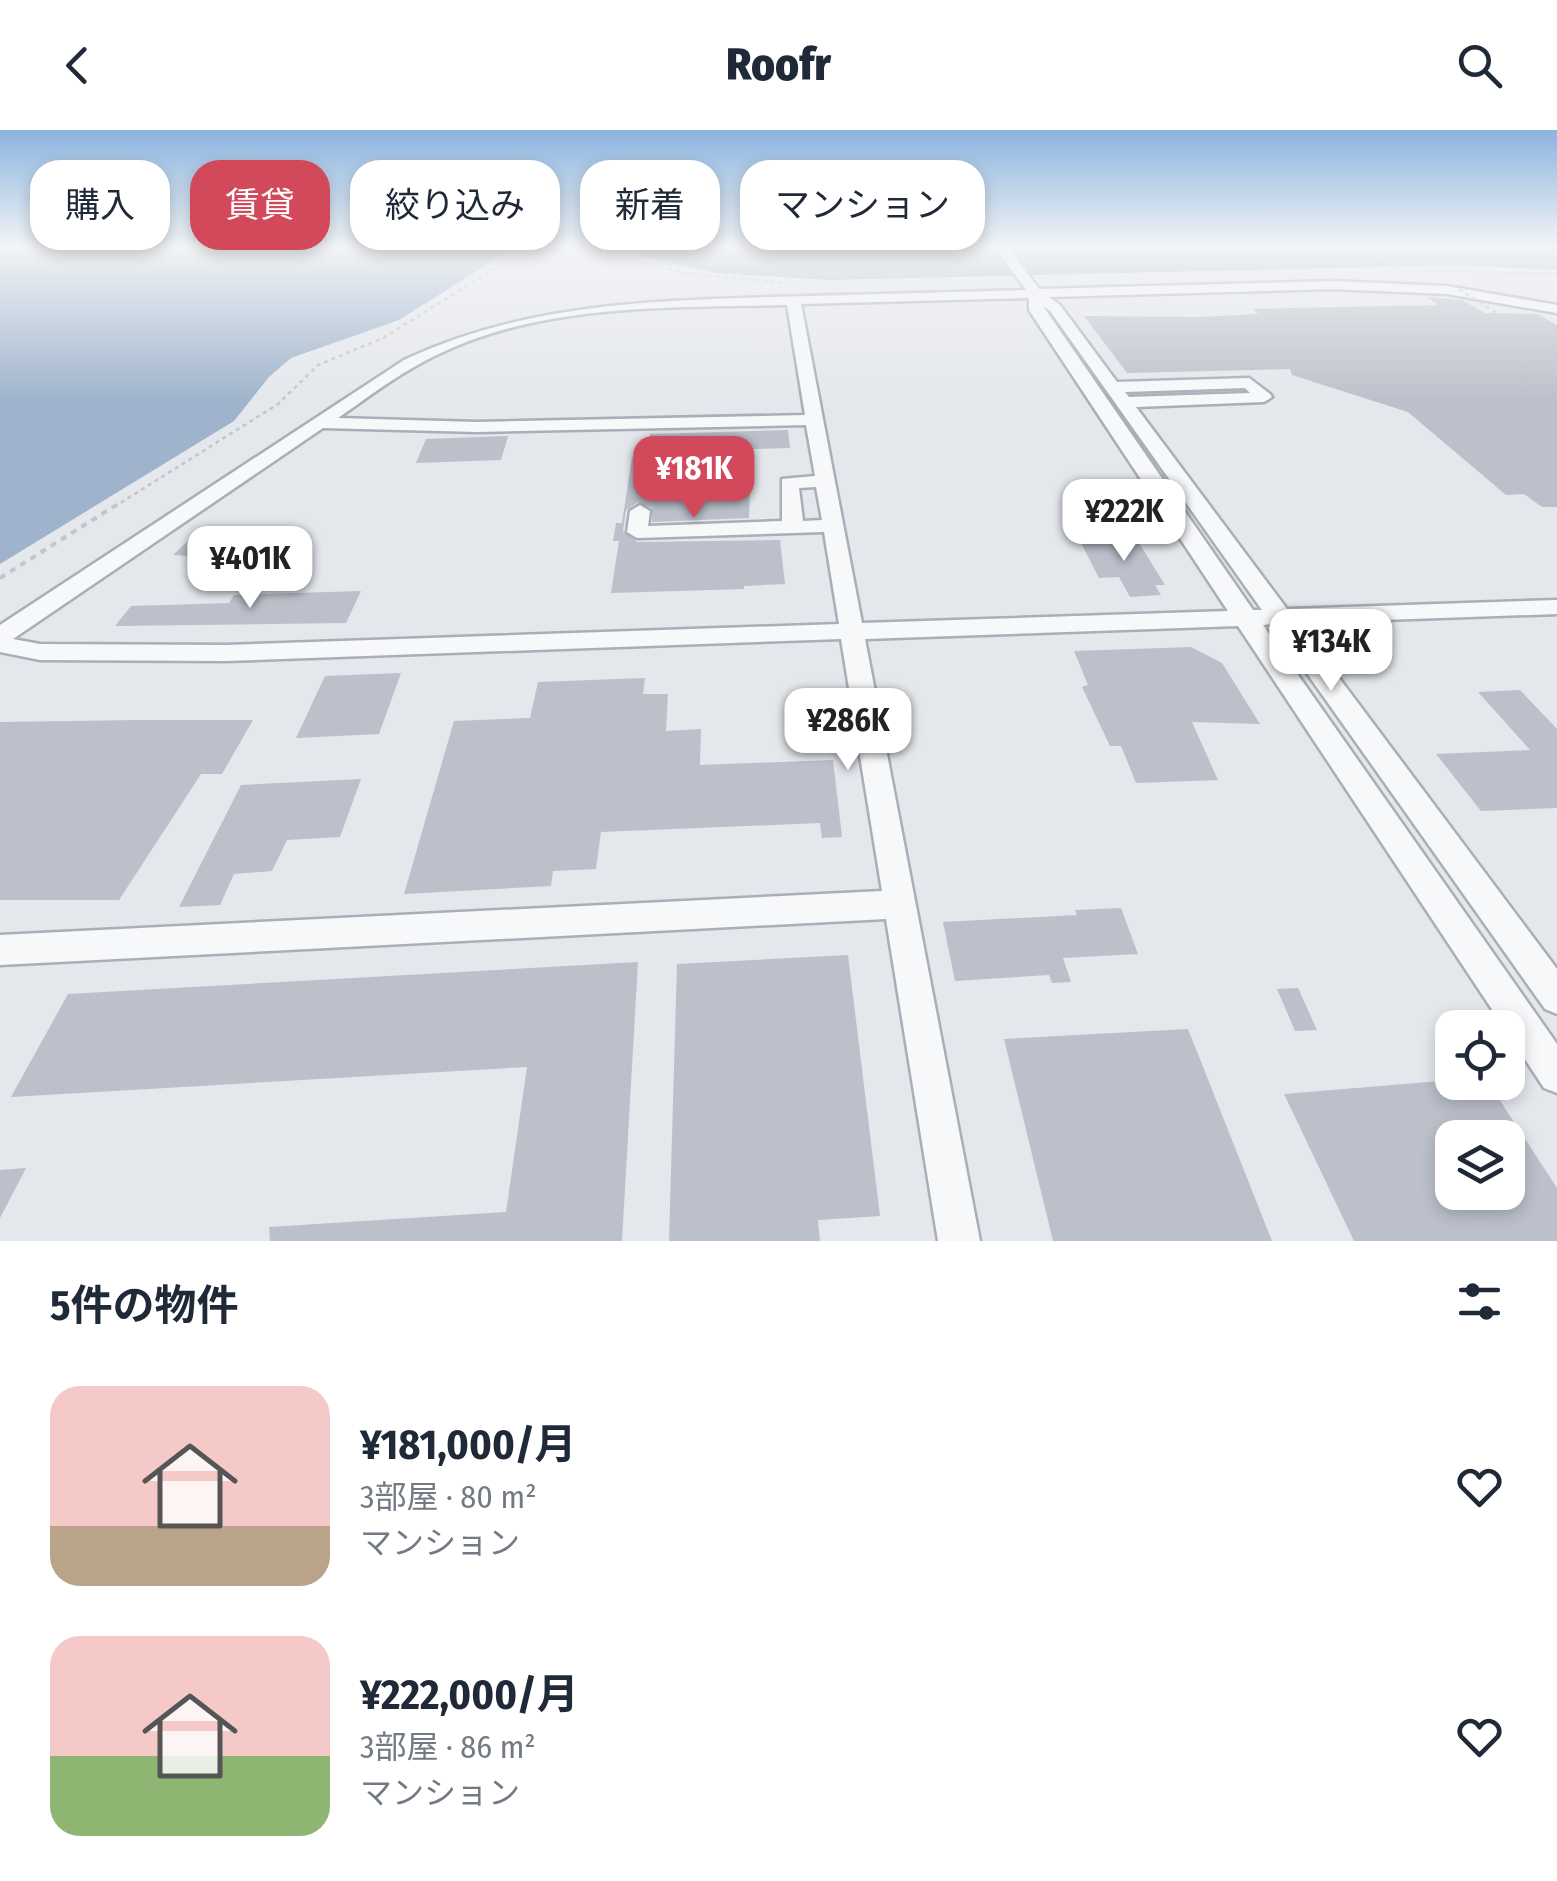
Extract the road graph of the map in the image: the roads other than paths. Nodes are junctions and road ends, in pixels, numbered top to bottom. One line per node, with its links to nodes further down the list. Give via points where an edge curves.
1 (830, 298): 5 (street)
2 (1033, 298): 16 (street)
3 (1043, 298): 7 (street)
4 (1507, 298): 6 (street)
5 (794, 300): 8 (street); 9 (street, via 620,306 518,322 426,354)
6 (1555, 305)
7 (1119, 394): 7 (street, via 1249,383 1264,397); 15 (street)
8 (815, 420): 9 (street, via 460,428); 10 (street)
9 (318, 422): 18 (street)
10 (826, 482): 12 (street); 13 (street, via 789,483)
11 (640, 510): 13 (street, via 637,532)
12 (834, 526): 13 (street); 17 (street)
13 (794, 527)
14 (1557, 606): 15 (street)
15 (1281, 616): 16 (street); 22 (street)
16 (1244, 618): 17 (street); 23 (street)
17 (851, 631): 19 (street, via 226,654 40,652); 20 (street)
18 (0, 636)
19 (0, 644)
20 (902, 904): 21 (street); 24 (street)
21 (0, 950)
22 (1557, 997)
23 (1557, 1075)
24 (959, 1241)

